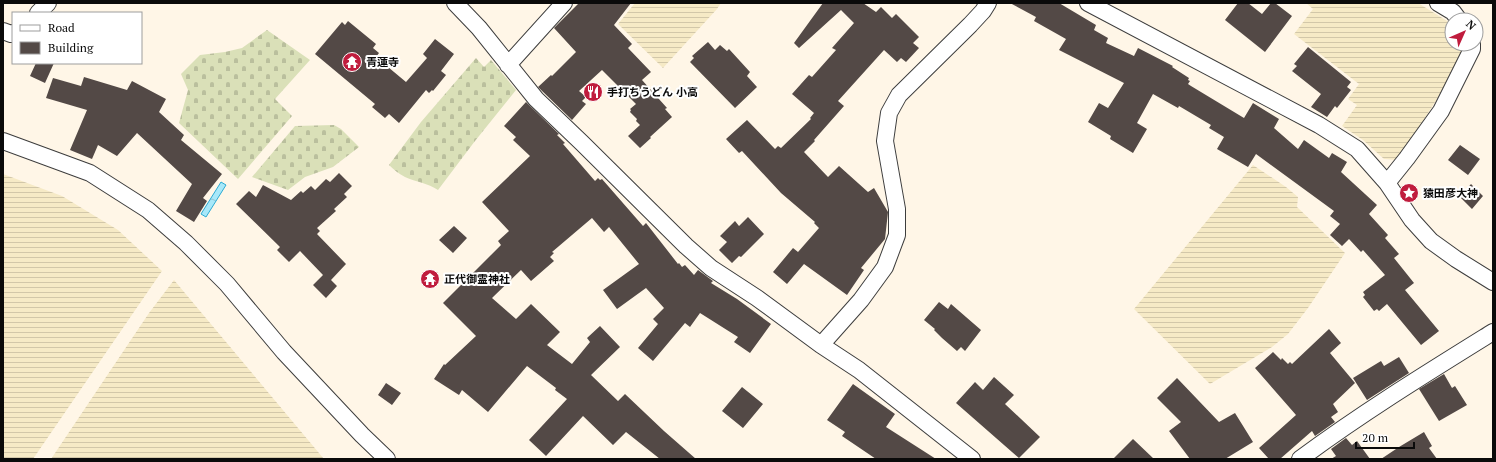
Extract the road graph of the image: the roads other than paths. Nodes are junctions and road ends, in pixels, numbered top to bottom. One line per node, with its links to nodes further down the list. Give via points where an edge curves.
1 (48, 3): 7 (street)
2 (455, 3): 10 (street)
3 (564, 3): 10 (street)
4 (988, 3): 15 (street, via 970,25 899,95 888,113 885,141 897,209 897,236 885,267 861,300)
5 (1088, 3): 12 (street, via 1319,125 1357,149)
6 (1438, 3): 8 (street)
7 (39, 12)
8 (1453, 12)
9 (1470, 52): 12 (street, via 1441,111)
10 (508, 65): 15 (street, via 536,99 686,246 712,268)
11 (3, 141): 16 (street, via 90,173 148,210 227,284 284,352)
12 (1387, 183): 13 (street, via 1412,220 1432,241)
13 (1493, 282)
14 (1493, 332): 18 (street, via 1416,380)
15 (821, 345): 17 (street, via 859,370)
16 (387, 459)
17 (972, 459)
18 (1300, 459)

